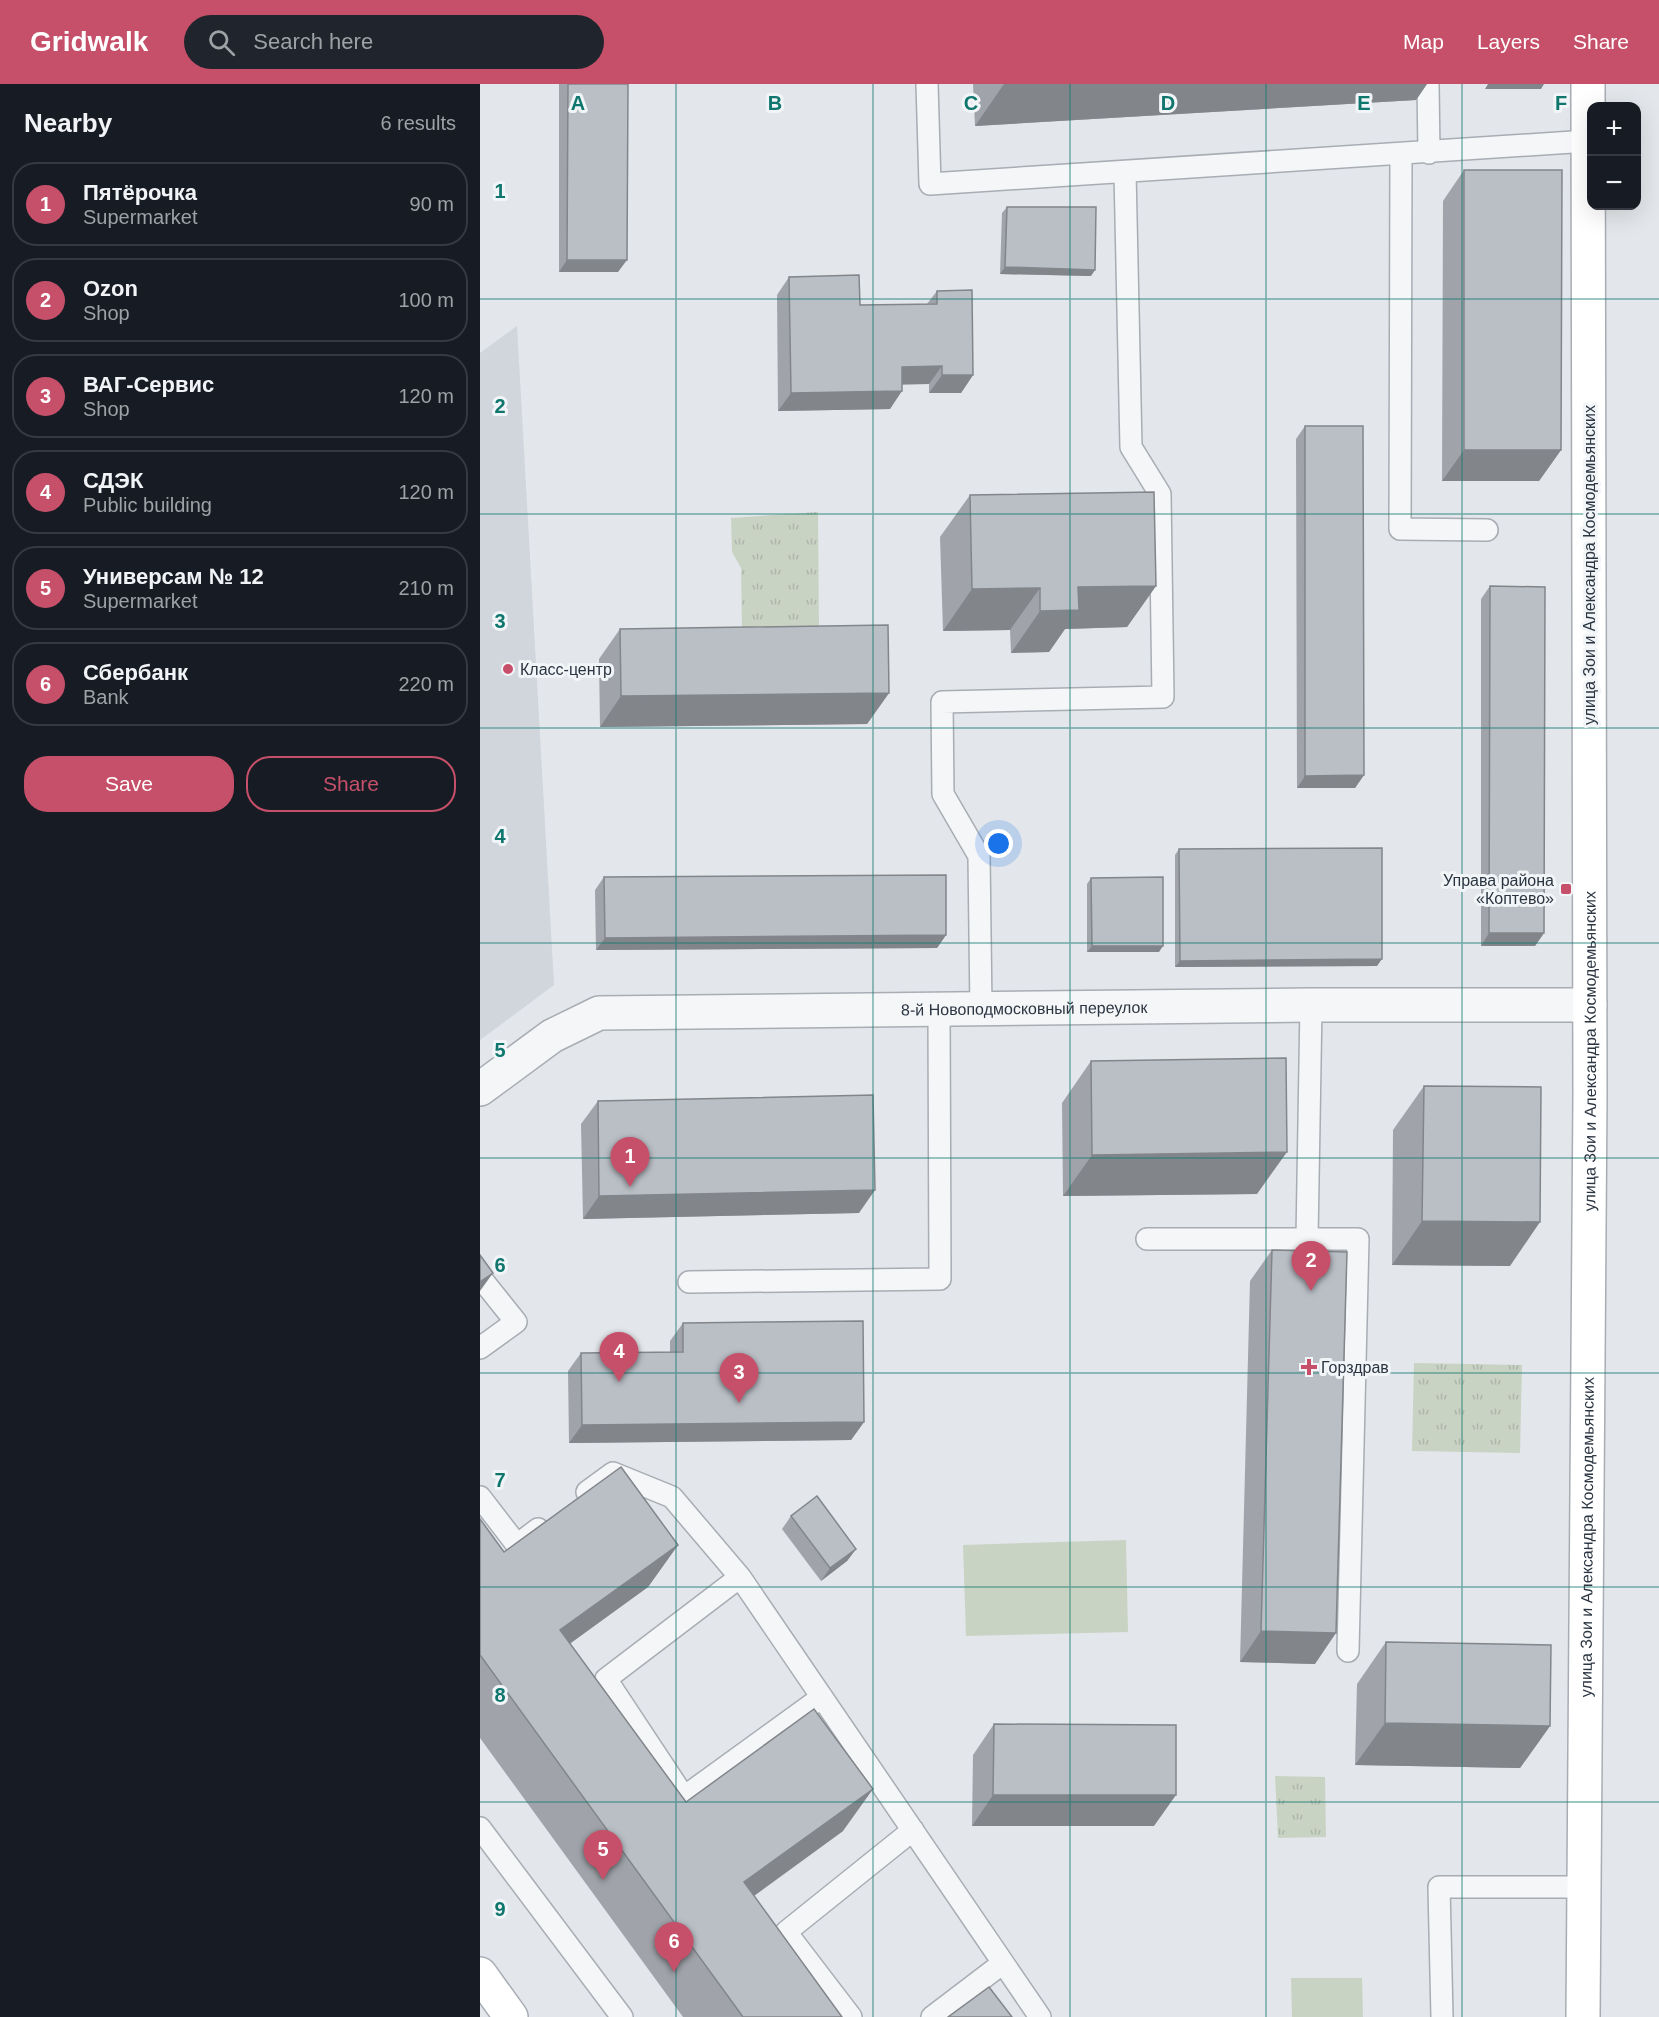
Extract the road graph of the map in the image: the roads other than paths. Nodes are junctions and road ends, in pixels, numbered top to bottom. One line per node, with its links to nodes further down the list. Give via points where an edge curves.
1 (927, 84): 9 (lane, via 930,184)
2 (1428, 84): 6 (lane)
3 (1588, 84): 4 (main road, улица Зои и Александра Космодемьянских)
4 (1588, 102)
5 (1587, 141): 6 (lane)
6 (1429, 153): 7 (lane)
7 (1401, 154): 9 (lane); 10 (lane, via 1400,530)
8 (1588, 156): 12 (main road, улица Зои и Александра Космодемьянских)
9 (1125, 172): 13 (lane, via 1131,447 1160,494 1163,697 942,702 943,794 980,856)
10 (1487, 530)
11 (1311, 1005): 12 (street, 8-й Новоподмосковный переулок); 13 (street, 8-й Новоподмосковный переулок); 17 (lane)
12 (1590, 1005): 29 (main road, улица Зои и Александра Космодемьянских)
13 (981, 1010): 14 (street, 8-й Новоподмосковный переулок)
14 (939, 1011): 15 (street, 8-й Новоподмосковный переулок, via 599,1013 552,1036); 19 (lane, via 940,1279)
15 (480, 1089)
16 (1147, 1239): 17 (lane)
17 (1307, 1239): 25 (lane, via 1358,1239)
18 (480, 1277): 20 (lane, via 516,1322)
19 (689, 1282)
20 (480, 1348)
21 (480, 1497): 23 (lane, via 517,1545)
22 (575, 1502): 24 (lane, via 613,1473 672,1497)
23 (556, 1516)
24 (740, 1577): 26 (lane); 26 (lane, via 606,1679 684,1797)
25 (1348, 1651)
26 (822, 1697): 28 (lane)
27 (480, 1828): 33 (lane)
28 (913, 1830): 30 (lane); 34 (lane, via 786,1932)
29 (1584, 1887): 37 (lane, via 1439,1887); 38 (main road, улица Зои и Александра Космодемьянских)
30 (1003, 1963): 35 (lane); 36 (lane)
31 (480, 1974): 32 (main road)
32 (511, 2017)
33 (622, 2017)
34 (850, 2017)
35 (932, 2017)
36 (1040, 2017)
37 (1442, 2017)
38 (1583, 2017)

